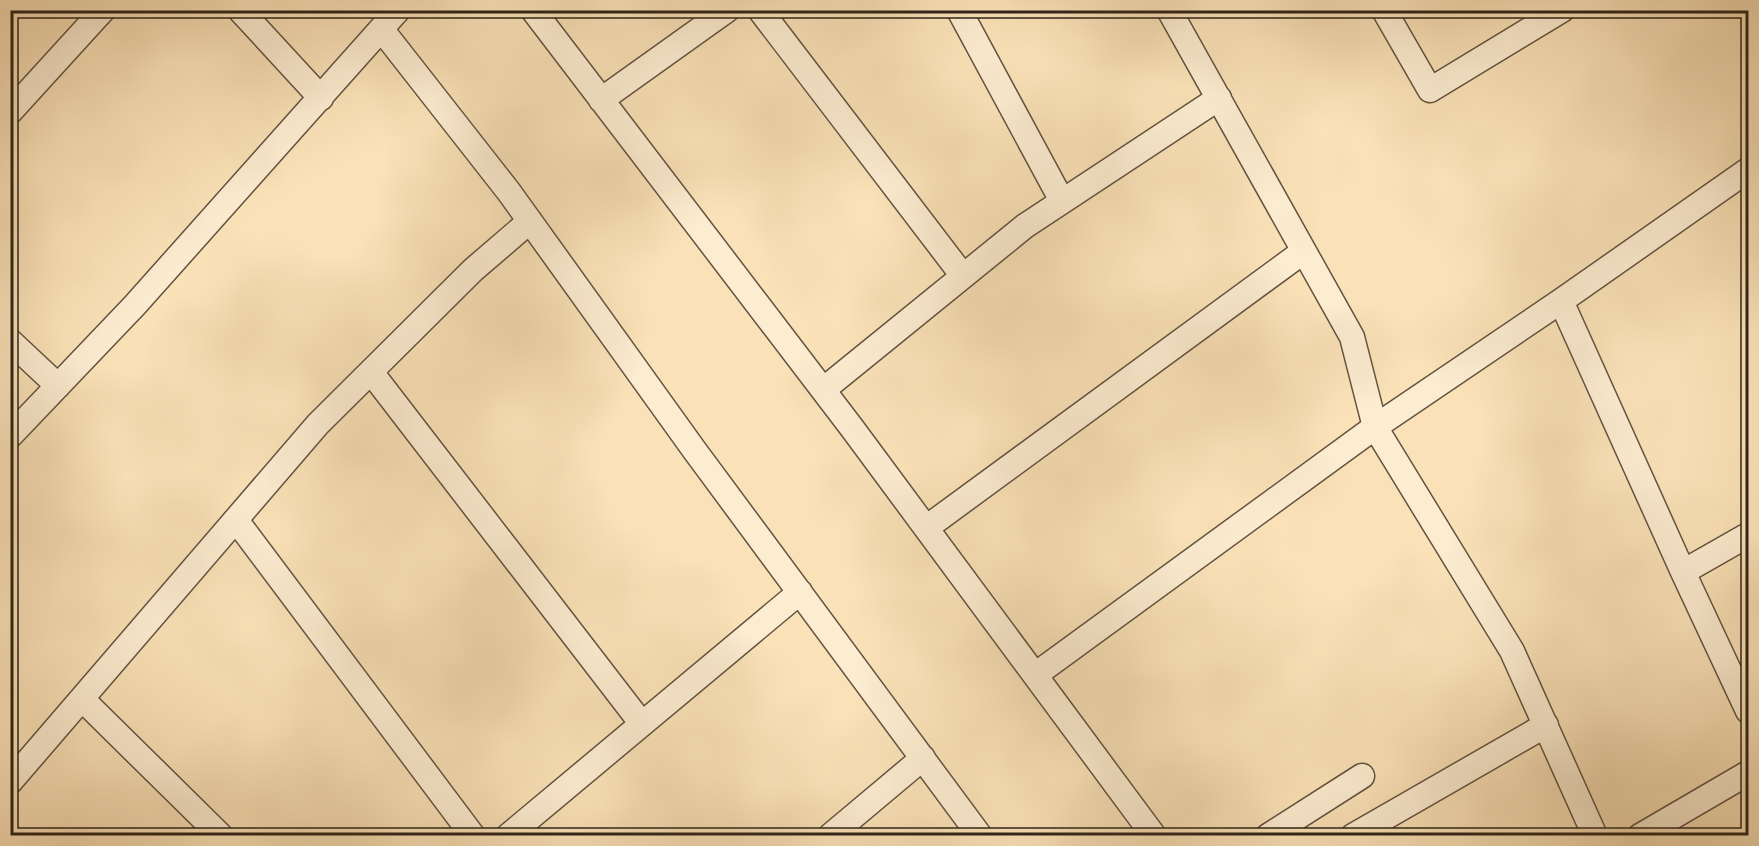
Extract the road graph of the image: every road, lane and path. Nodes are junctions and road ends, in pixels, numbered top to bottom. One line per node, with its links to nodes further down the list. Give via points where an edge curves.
1 (103, 10): 14 (street)
2 (240, 10): 11 (street)
3 (533, 10): 13 (street)
4 (727, 10): 13 (street)
5 (760, 10): 19 (street)
6 (959, 10): 16 (street)
7 (1169, 10): 12 (street)
8 (1384, 10): 9 (street, via 1430,90)
9 (1562, 10)
10 (393, 16): 11 (street); 17 (street)
11 (321, 98): 23 (street)
12 (1219, 98): 16 (street); 18 (street)
13 (601, 100): 24 (street)
14 (10, 112)
15 (1749, 170): 20 (street)
16 (1062, 201): 19 (street)
17 (530, 221): 22 (street, via 473,270); 31 (street)
18 (1304, 251): 25 (street, via 1352,337); 28 (street)
19 (963, 276): 24 (street)
20 (1561, 301): 25 (street); 30 (street)
21 (10, 341): 23 (street)
22 (371, 372): 27 (street, via 318,424); 35 (street)
23 (58, 386): 26 (street)
24 (822, 390): 28 (street)
25 (1376, 427): 32 (street); 36 (street, via 1512,651)
26 (10, 436)
27 (236, 520): 33 (street); 42 (street)
28 (926, 528): 32 (street)
29 (1749, 535): 30 (street)
30 (1683, 572): 34 (street)
31 (800, 592): 35 (street); 37 (street)
32 (1035, 675): 46 (street)
33 (82, 699): 40 (street); 41 (street)
34 (1749, 711)
35 (642, 724): 43 (street)
36 (1546, 725): 48 (street); 49 (street)
37 (923, 758): 44 (street); 45 (street)
38 (1749, 773): 50 (street)
39 (1362, 776): 47 (street)
40 (10, 782)
41 (221, 836)
42 (473, 836)
43 (508, 836)
44 (830, 836)
45 (980, 836)
46 (1154, 836)
47 (1269, 836)
48 (1353, 836)
49 (1595, 836)
50 (1640, 836)

